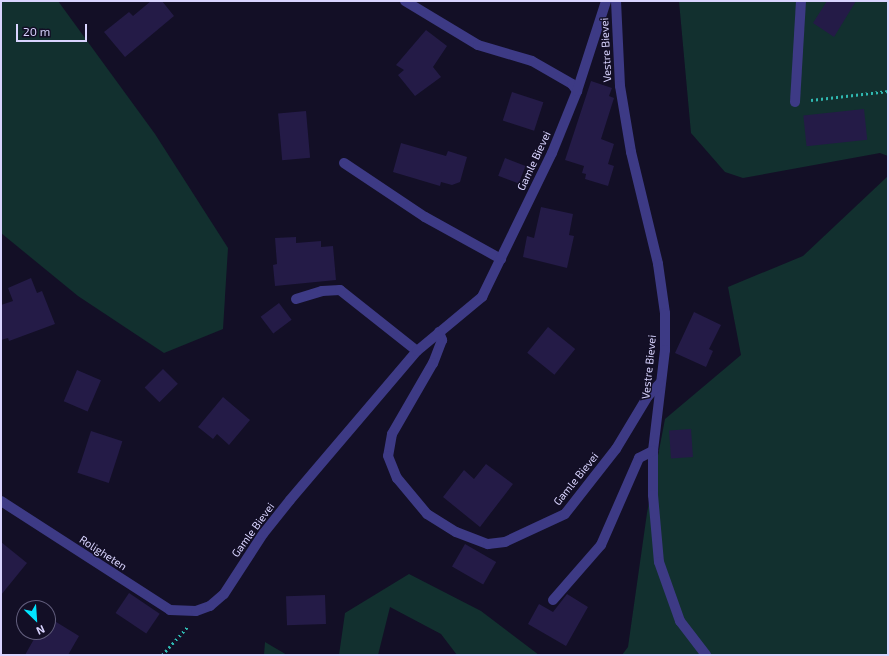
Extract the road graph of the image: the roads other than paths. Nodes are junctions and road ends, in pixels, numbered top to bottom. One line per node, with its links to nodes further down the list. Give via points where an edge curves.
1 (405, 1): 5 (street, via 478,45 532,61 572,84)
2 (606, 1): 5 (street, Gamle Bievei)
3 (616, 1): 12 (street, Vestre Bievei, via 620,86 631,152 658,264 665,313 665,350)
4 (801, 1): 6 (street)
5 (577, 91): 8 (street, Gamle Bievei, via 552,153)
6 (795, 102)
7 (344, 162): 8 (street, via 425,217)
8 (501, 259): 10 (street, Gamle Bievei, via 482,297)
9 (296, 299): 11 (street, via 322,291 340,290)
10 (439, 332): 11 (street, Gamle Bievei); 12 (street, Gamle Bievei, via 442,340 433,363 392,434 388,456 397,478 427,514 456,532 488,544 505,542 565,514 616,449 648,396)
11 (417, 351): 16 (street, Gamle Bievei, via 290,500 263,534 224,594 210,606)
12 (660, 383): 13 (street, Vestre Bievei)
13 (653, 451): 15 (street, via 639,458 601,545); 17 (street, Vestre Bievei, via 658,562 680,622)
14 (1, 501): 16 (street, Roligheten, via 170,610)
15 (553, 600)
16 (196, 610)
17 (706, 655)

